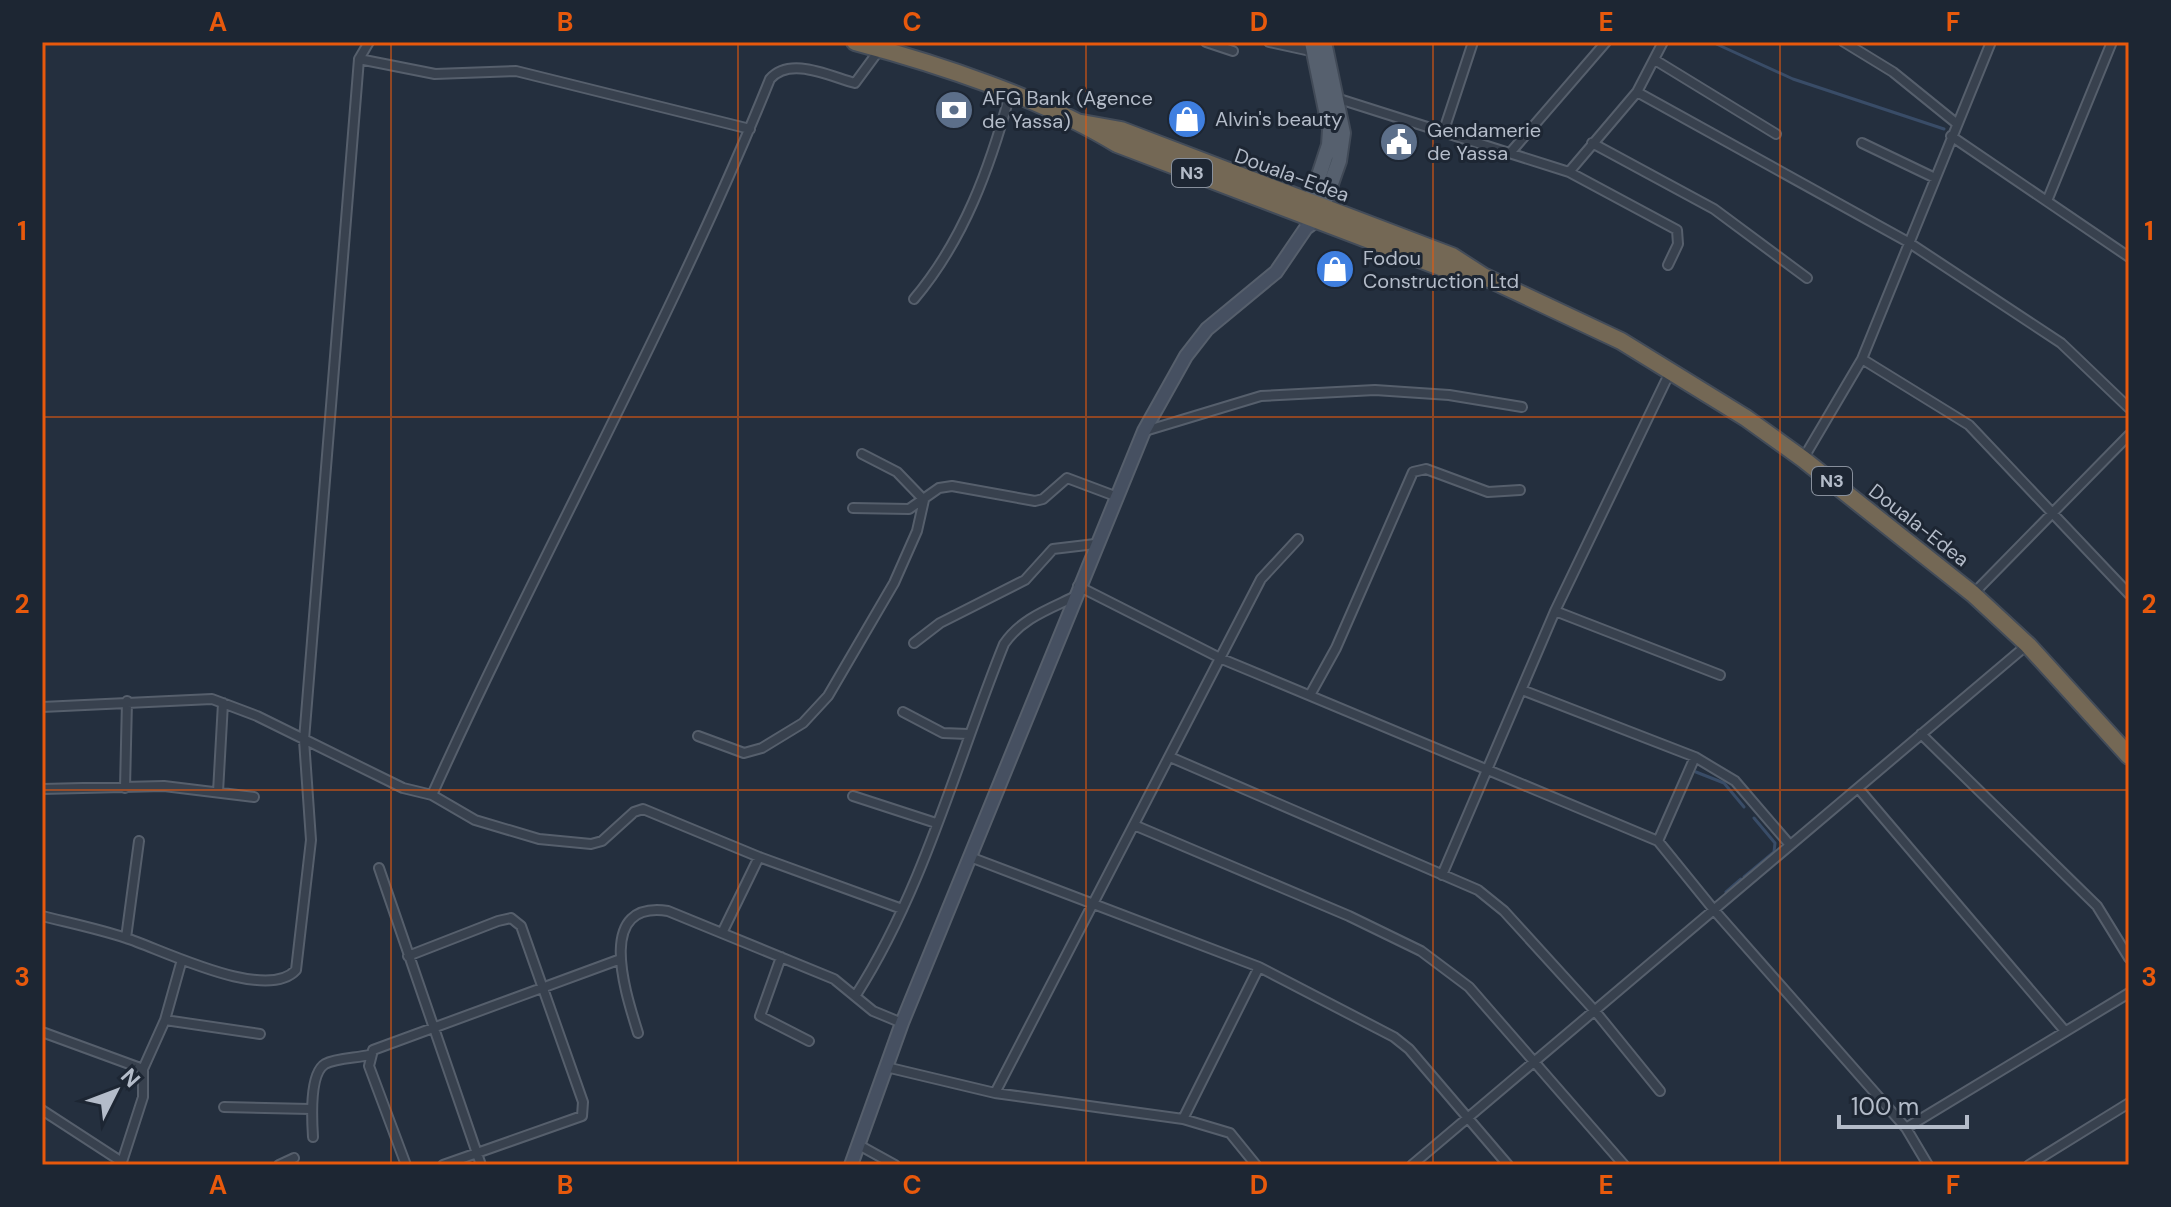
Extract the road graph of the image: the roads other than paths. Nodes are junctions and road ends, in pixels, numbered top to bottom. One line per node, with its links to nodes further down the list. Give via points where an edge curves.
1 (369, 42): 14 (street)
2 (855, 42): 12 (highway, Douala-Edea / N3)
3 (1206, 42): 13 (street)
4 (1269, 42): 11 (street)
5 (1473, 42): 21 (street)
6 (1606, 42): 26 (street)
7 (1663, 42): 15 (street)
8 (1844, 42): 19 (street, via 1893,72)
9 (1991, 42): 19 (street)
10 (2112, 42): 29 (street)
11 (1318, 47): 18 (main road); 30 (main road, via 1330,130)
12 (888, 48): 17 (highway, Douala-Edea / N3); 20 (street, via 855,83 798,68 776,72)
13 (1233, 51)
14 (359, 59): 20 (street, via 435,74 516,71); 68 (street)
15 (1655, 60): 16 (street); 22 (street)
16 (1637, 92): 24 (street); 31 (street)
17 (1010, 94): 30 (highway, Douala-Edea / N3, via 1082,123 1117,144); 35 (street, via 975,200 937,272)
18 (1336, 98): 21 (street); 30 (main road, via 1342,146)
19 (1956, 123): 23 (street)
20 (750, 129): 77 (street)
21 (1444, 130): 26 (street)
22 (1776, 134)
23 (1951, 136): 28 (street); 29 (street)
24 (1592, 143): 27 (street); 34 (street, via 1714,209)
25 (1862, 143): 28 (street)
26 (1510, 153): 27 (street)
27 (1569, 172): 33 (street, via 1677,230 1678,244)
28 (1935, 178): 31 (street)
29 (2047, 201): 32 (street)
30 (1313, 214): 37 (highway, Douala-Edea / N3, via 1448,270 1483,276 1608,334); 40 (main road, via 1276,272 1207,329)
31 (1908, 242): 36 (street); 39 (street, via 2061,343)
32 (2129, 256)
33 (1668, 265)
34 (1807, 278)
35 (914, 299)
36 (1862, 359): 43 (street); 48 (street, via 1969,425)
37 (1671, 370): 43 (highway, Douala-Edea / N3); 54 (street)
38 (1522, 407): 40 (street, via 1375,390 1261,396)
39 (2129, 408)
40 (1144, 431): 45 (main road)
41 (2129, 435): 48 (street)
42 (862, 454): 46 (street, via 897,472)
43 (1803, 459): 52 (highway, Douala-Edea / N3)
44 (1520, 490): 60 (street, via 1488,492 1426,469 1413,472)
45 (1115, 496): 46 (street, via 1067,478 1035,501 952,486 939,488); 50 (main road)
46 (924, 500): 47 (street, via 899,511); 67 (street, via 894,583 828,696 803,723 744,753)
47 (853, 508)
48 (2052, 514): 52 (street); 53 (street)
49 (1298, 539): 57 (street, via 1261,579)
50 (1095, 544): 51 (main road); 55 (street, via 1053,549 1003,595 940,623)
51 (1076, 591): 57 (street); 65 (street, via 1015,628); 86 (main road)
52 (1973, 594): 56 (highway, Douala-Edea / N3)
53 (2129, 594)
54 (1555, 611): 58 (street); 59 (street)
55 (914, 643)
56 (2028, 645): 66 (street); 69 (highway, Douala-Edea / N3)
57 (1222, 659): 60 (street); 70 (street)
58 (1720, 675)
59 (1522, 690): 71 (street); 72 (street)
60 (1310, 695): 72 (street)
61 (127, 701): 62 (street, via 198,698); 63 (street); 73 (street)
62 (223, 703): 68 (street); 76 (street)
63 (42, 707)
64 (903, 712): 65 (street, via 943,733)
65 (968, 734): 80 (street)
66 (1921, 734): 74 (street); 97 (street, via 2097,906)
67 (698, 736)
68 (304, 740): 77 (street, via 403,788); 99 (street, via 311,840 296,970 274,980)
69 (2129, 756)
70 (1170, 757): 81 (street); 88 (street)
71 (1695, 757): 83 (street); 84 (street, via 1735,781)
72 (1488, 770): 83 (street); 88 (street)
73 (125, 788): 75 (street); 76 (street)
74 (1858, 788): 84 (street); 108 (street)
75 (42, 789)
76 (218, 792): 79 (street)
77 (432, 795): 85 (street, via 486,824 591,844 609,839 643,809)
78 (853, 796): 80 (street)
79 (254, 797)
80 (936, 823): 90 (street)
81 (1134, 825): 89 (street); 114 (street, via 1421,951 1469,987)
82 (139, 841): 94 (street)
83 (1658, 841): 91 (street)
84 (1790, 845): 91 (street)
85 (759, 857): 90 (street); 93 (street)
86 (970, 857): 89 (street); 106 (main road)
87 (379, 868): 95 (street)
88 (1442, 875): 104 (street, via 1492,899)
89 (1094, 906): 100 (street); 118 (street)
90 (902, 909): 103 (street)
91 (1714, 910): 104 (street); 125 (street)
92 (42, 916): 94 (street)
93 (722, 933): 96 (street); 98 (street, via 650,908 628,922)
94 (126, 938): 99 (street)
95 (408, 956): 101 (street, via 511,918 521,926); 107 (street)
96 (781, 957): 103 (street, via 834,979); 112 (street, via 760,1016)
97 (2129, 958)
98 (618, 960): 101 (street); 110 (street)
99 (181, 963): 105 (street)
100 (1259, 967): 123 (street, via 1394,1037); 124 (street)
101 (544, 986): 107 (street); 128 (street, via 578,1085 582,1116)
102 (2129, 993): 108 (street)
103 (856, 995): 106 (street, via 873,1011)
104 (1595, 1011): 114 (street); 117 (street)
105 (165, 1020): 111 (street); 116 (street)
106 (902, 1023): 115 (main road)
107 (434, 1030): 113 (street); 128 (street)
108 (2065, 1031): 125 (street)
109 (42, 1032): 116 (street)
110 (638, 1033)
111 (260, 1034)
112 (809, 1041)
113 (369, 1055): 121 (street, via 326,1064); 132 (street)
114 (1533, 1062): 123 (street); 140 (street)
115 (886, 1067): 118 (street); 127 (main road)
116 (143, 1069): 130 (street, via 143,1097)
117 (1660, 1091)
118 (995, 1093): 124 (street)
119 (2129, 1103): 142 (street)
120 (224, 1107): 121 (street)
121 (310, 1109): 126 (street)
122 (42, 1110): 130 (street)
123 (1468, 1118): 138 (street); 139 (street)
124 (1183, 1119): 137 (street, via 1230,1133)
125 (1906, 1128): 141 (street)
126 (313, 1137)
127 (857, 1144): 135 (main road); 136 (street)
128 (476, 1153): 133 (street); 134 (street)
129 (294, 1158): 131 (street)
130 (121, 1164)
131 (279, 1165)
132 (406, 1165)
133 (443, 1165)
134 (481, 1165)
135 (851, 1165)
136 (895, 1165)
137 (1256, 1165)
138 (1412, 1165)
139 (1508, 1165)
140 (1624, 1165)
141 (1928, 1165)
142 (2029, 1165)

